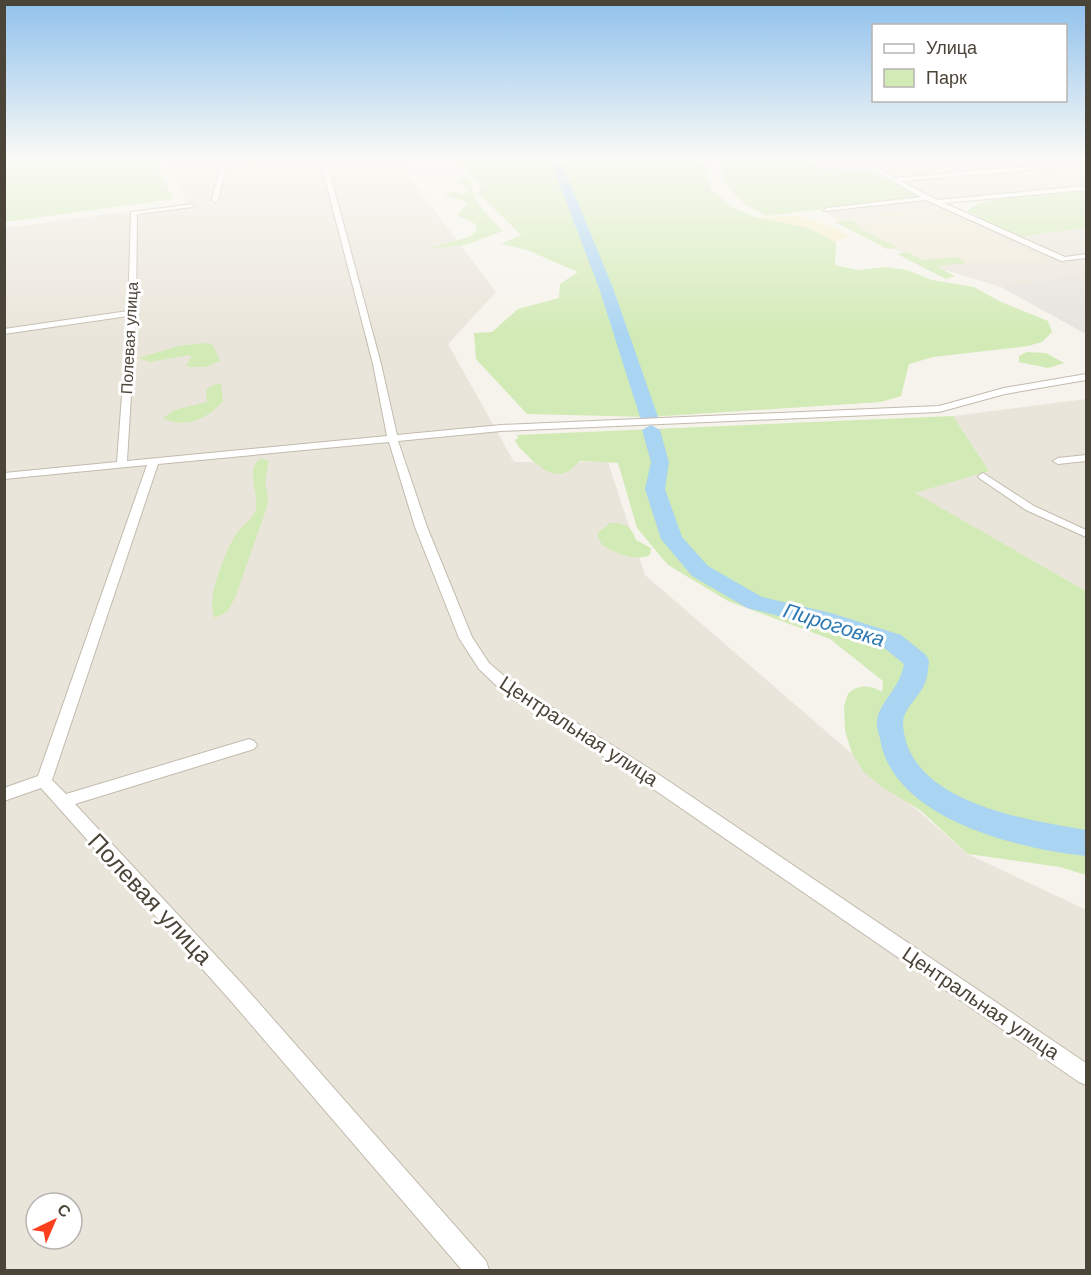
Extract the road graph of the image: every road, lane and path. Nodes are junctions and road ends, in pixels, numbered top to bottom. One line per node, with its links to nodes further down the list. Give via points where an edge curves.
1 (134, 218): 5 (street, Полевая улица)
2 (339, 218): 8 (street, Центральная улица)
3 (973, 218): 4 (street, via 1064,259)
4 (1086, 256)
5 (132, 312): 6 (street); 11 (street, Полевая улица)
6 (4, 332)
7 (1086, 378): 8 (street, via 1004,391 939,409 501,428)
8 (393, 440): 12 (street); 20 (street, Центральная улица, via 421,527 466,638 484,666 505,685 655,781)
9 (1086, 458): 10 (street)
10 (1059, 461)
11 (122, 463): 12 (street); 13 (street)
12 (153, 463): 17 (street)
13 (4, 476)
14 (983, 476): 15 (street, via 1030,508)
15 (1086, 534)
16 (249, 745): 19 (street)
17 (44, 782): 18 (street); 19 (street, Полевая улица)
18 (4, 795)
19 (61, 802): 21 (street, Полевая улица, via 244,1001)
20 (1086, 1075)
21 (477, 1270)

